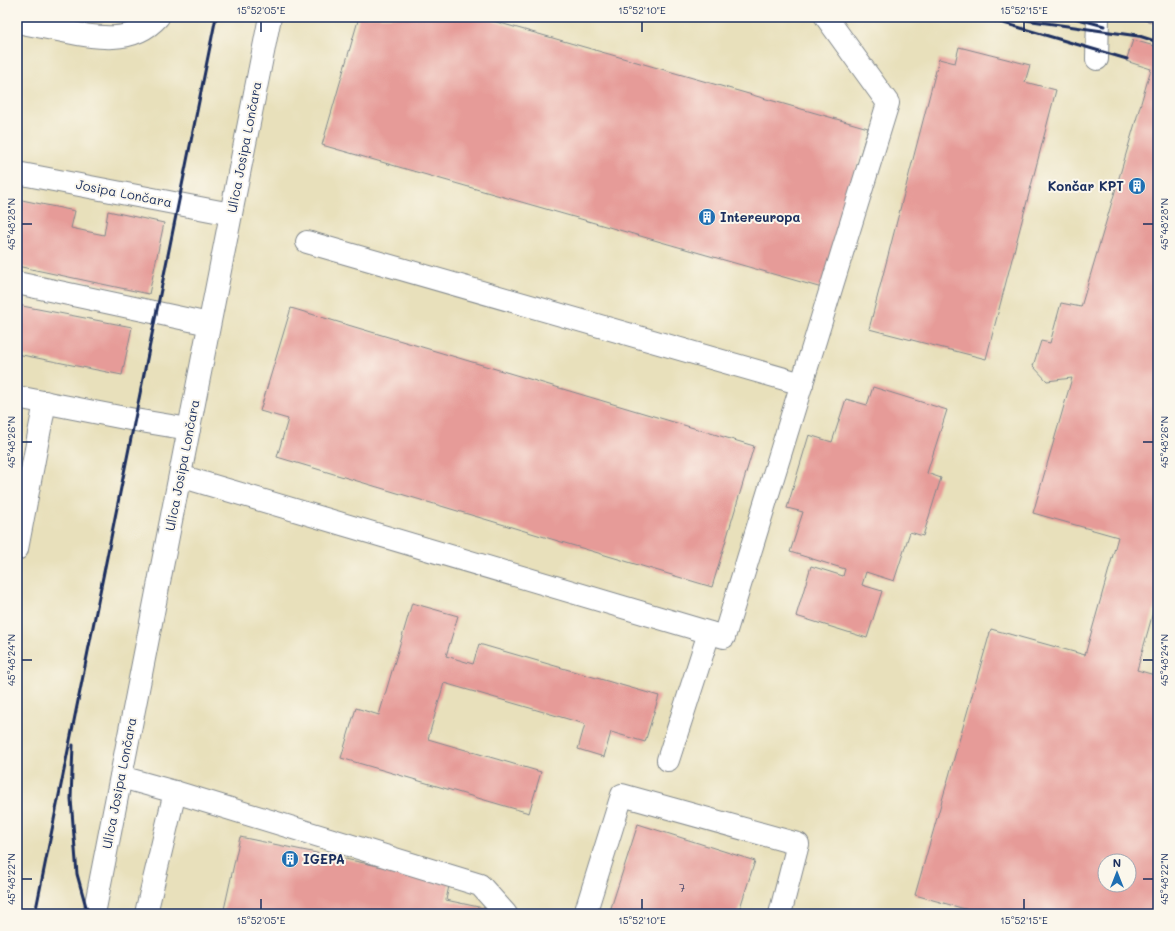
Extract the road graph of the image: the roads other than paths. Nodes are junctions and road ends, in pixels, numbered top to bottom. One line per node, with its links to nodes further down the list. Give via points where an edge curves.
1 (158, 17): 5 (street, via 139,32 120,37 92,37)
2 (270, 17): 8 (street, Ulica Josipa Lončara)
3 (826, 17): 12 (street, via 888,103)
4 (1098, 17): 6 (street)
5 (17, 22)
6 (1097, 59)
7 (17, 173): 8 (street, Josipa Lončara)
8 (231, 214): 11 (street, Ulica Josipa Lončara)
9 (307, 242): 12 (street)
10 (17, 283): 11 (street)
11 (209, 324): 15 (street, Ulica Josipa Lončara)
12 (802, 384): 18 (street, via 724,637)
13 (17, 397): 14 (street)
14 (45, 402): 15 (street); 17 (street)
15 (189, 429): 16 (street, Ulica Josipa Lončara)
16 (180, 476): 18 (street); 20 (street, Ulica Josipa Lončara)
17 (17, 549)
18 (709, 633): 19 (street)
19 (668, 760)
20 (120, 777): 21 (street); 22 (street, Ulica Josipa Lončara)
21 (175, 792): 23 (street, via 147,909); 24 (street, via 480,885)
22 (94, 914)
23 (148, 914)
24 (506, 914)
25 (585, 914): 26 (street, via 622,795 798,844)
26 (780, 914)

